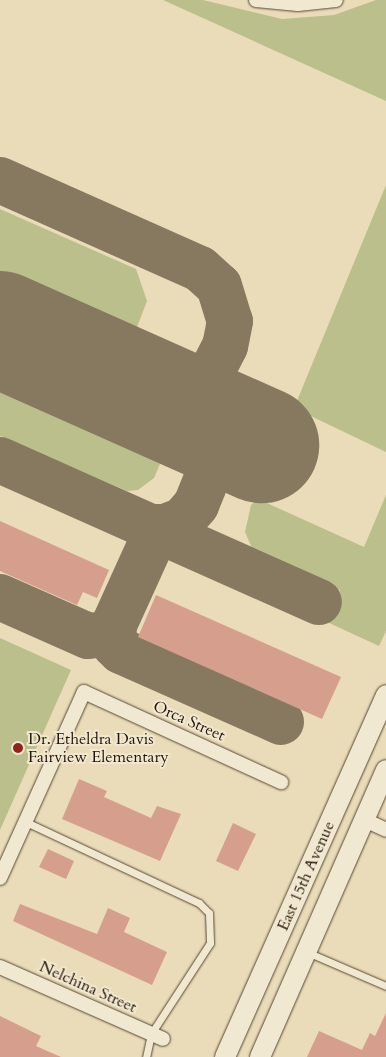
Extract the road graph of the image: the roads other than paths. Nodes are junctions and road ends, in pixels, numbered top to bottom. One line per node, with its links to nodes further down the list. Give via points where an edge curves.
1 (256, 0): 2 (street, via 298,4)
2 (336, 0)
3 (386, 694): 15 (main road, East 15th Avenue)
4 (386, 770): 6 (main road, East 15th Avenue)
5 (281, 782): 7 (street, Orca Street, via 84,692)
6 (365, 820): 8 (street); 10 (main road, East 15th Avenue)
7 (26, 822): 9 (street); 13 (lane, via 199,903 209,913 210,943)
8 (386, 830)
9 (0, 878)
10 (307, 952): 12 (lane); 16 (main road, East 15th Avenue)
11 (0, 967): 13 (street, Nelchina Street)
12 (386, 986)
13 (157, 1036): 14 (lane)
14 (146, 1057)
15 (225, 1057)
16 (260, 1057)

